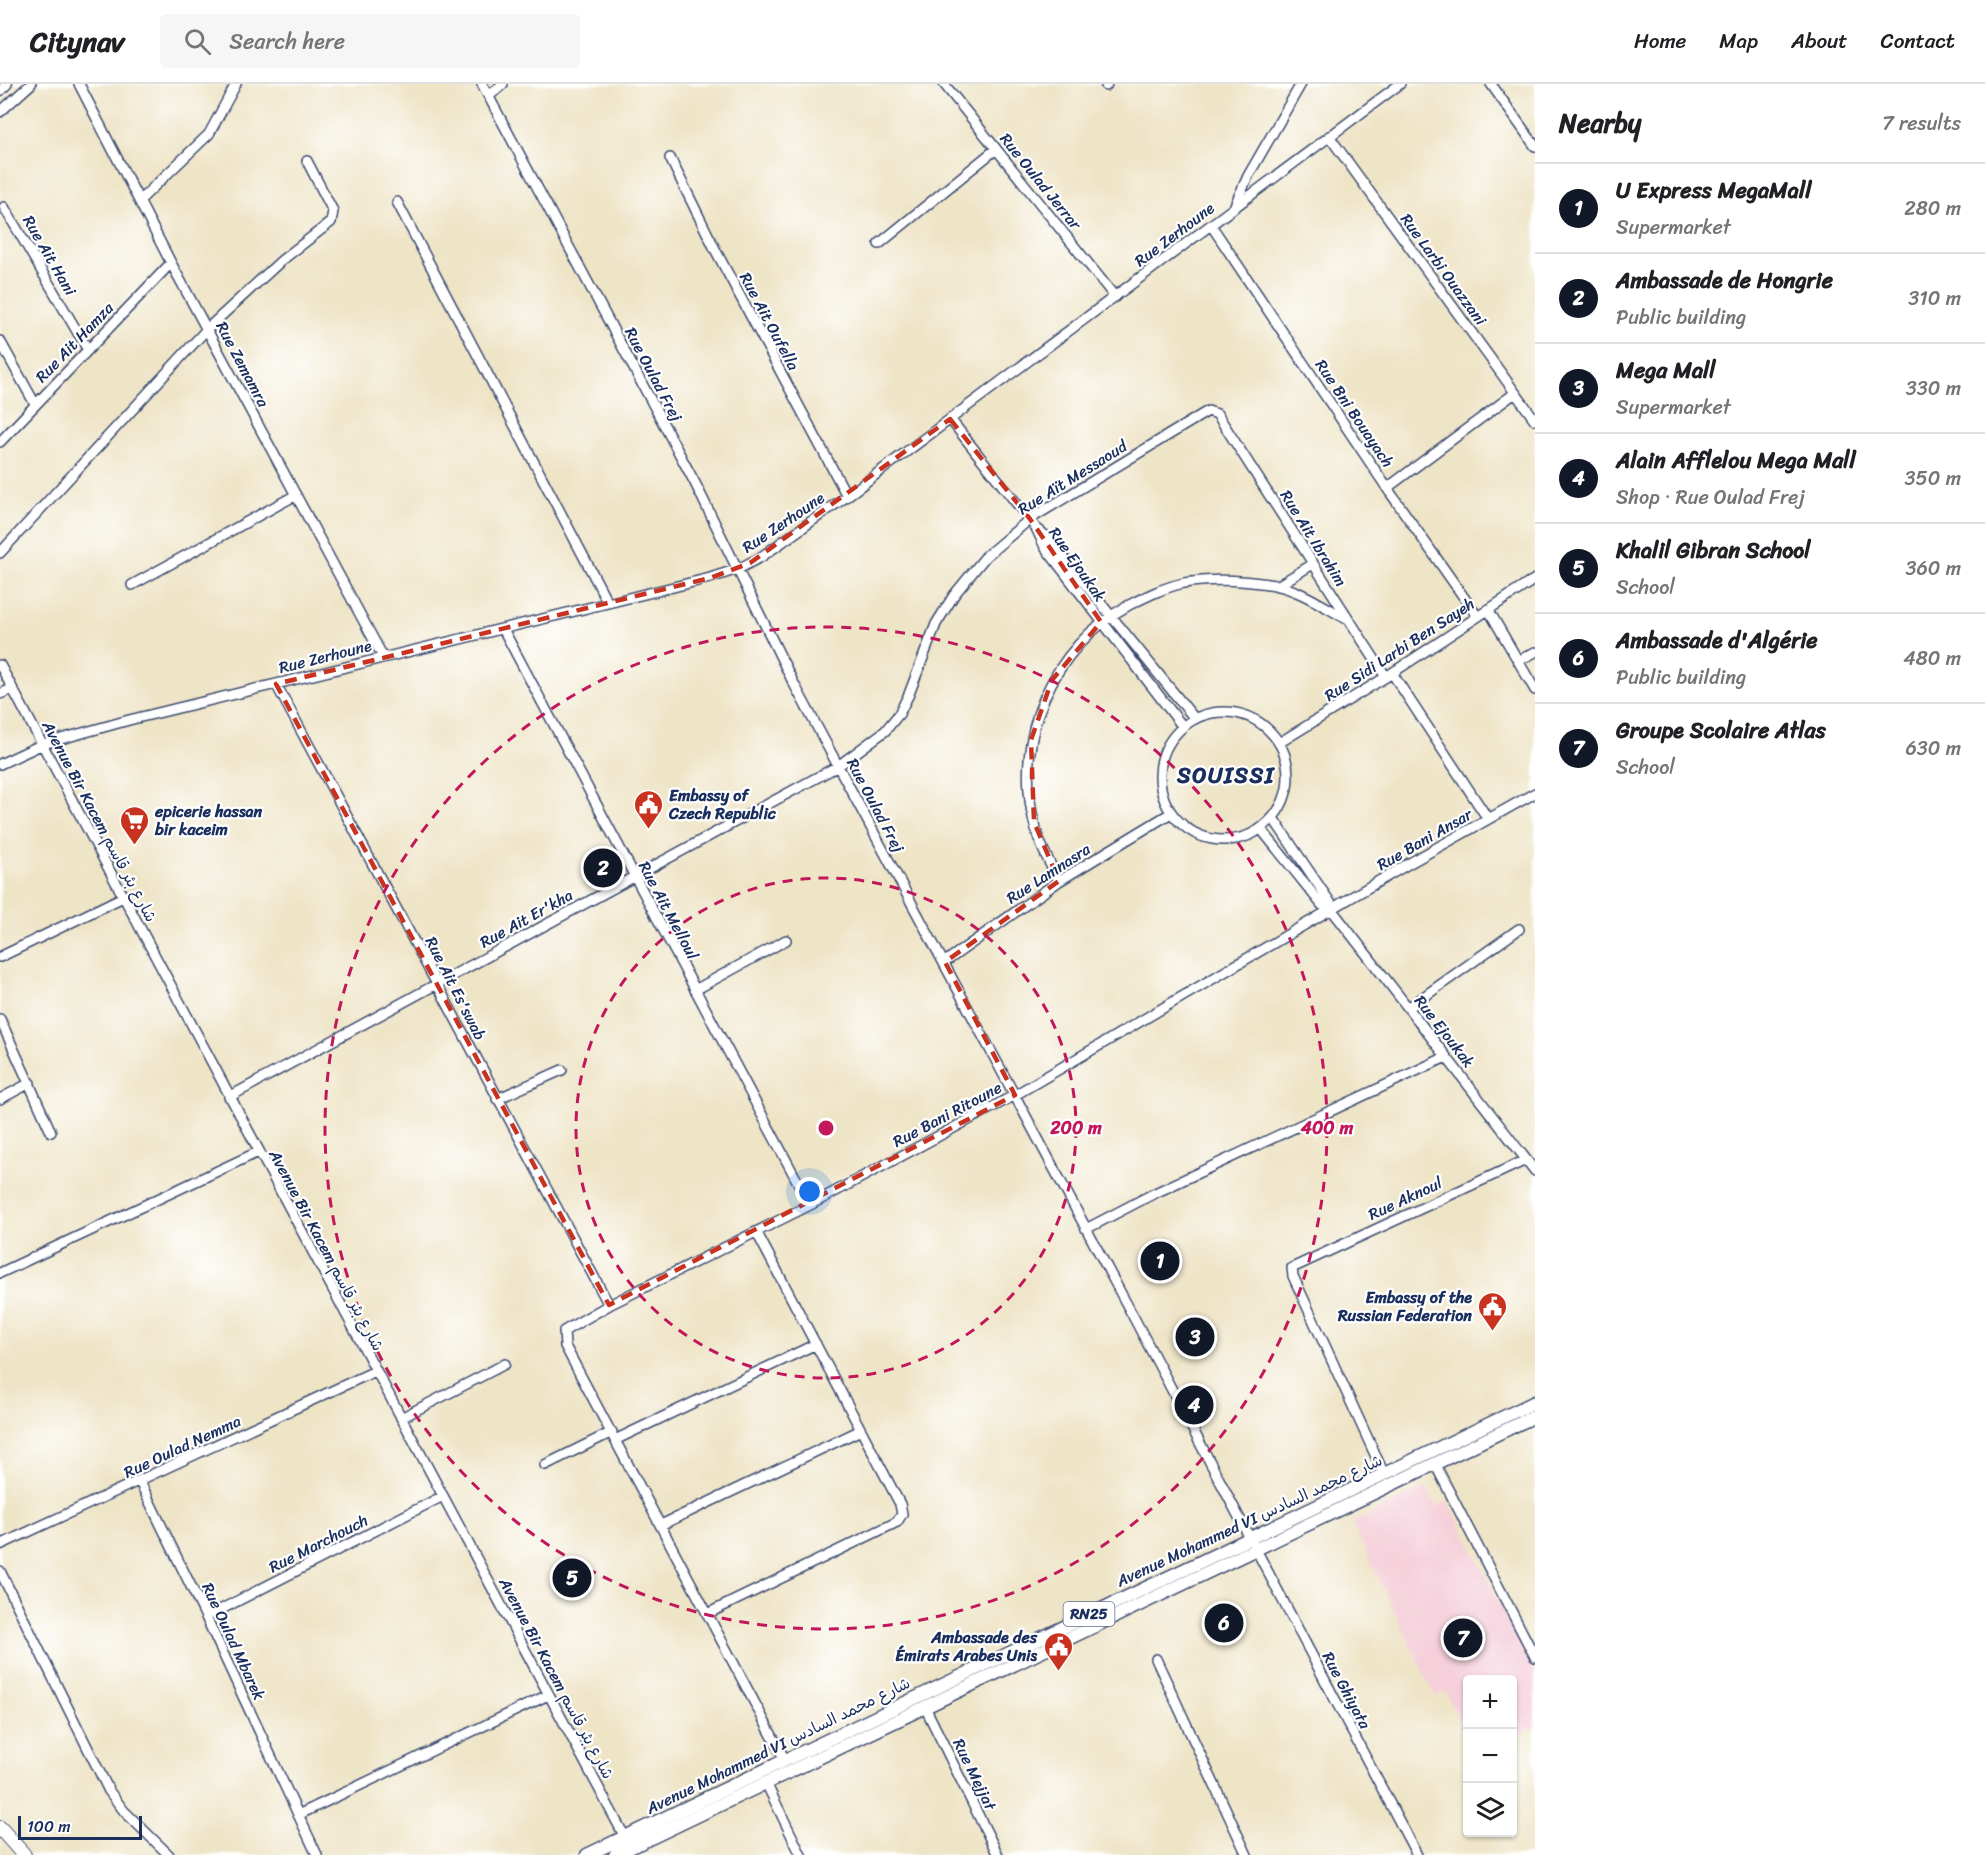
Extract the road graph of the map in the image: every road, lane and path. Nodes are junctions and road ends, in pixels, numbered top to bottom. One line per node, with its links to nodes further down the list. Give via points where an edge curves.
1 (7, 84): 11 (street)
2 (31, 84): 13 (street)
3 (79, 84): 19 (street, Rue Zemamra)
4 (236, 84): 19 (street, via 212,130)
5 (482, 84): 12 (street, Rue Oulad Frej)
6 (503, 84): 12 (street)
7 (944, 84): 16 (street, Rue Oulad Jerrar)
8 (1302, 84): 22 (street)
9 (1400, 84): 14 (street, Rue Zerhoune)
10 (1491, 84): 15 (street)
11 (0, 91)
12 (489, 96): 43 (street, Rue Oulad Frej)
13 (0, 112)
14 (1329, 136): 22 (street, Rue Zerhoune); 30 (street, Rue Larbi Ouazzani)
15 (1535, 146)
16 (996, 149): 24 (street); 26 (street, Rue Oulad Jerrar)
17 (670, 158): 38 (street, Rue Ait Oufella, via 706,234)
18 (307, 161): 27 (street, via 332,208 333,219)
19 (138, 201): 25 (street, Rue Zemamra)
20 (397, 202): 47 (street)
21 (4, 207): 29 (street, Rue Ait Hani)
22 (1234, 207): 23 (street, Rue Zerhoune)
23 (1211, 225): 26 (street, Rue Zerhoune); 36 (street, Rue Bni Bouayach)
24 (879, 244)
25 (171, 263): 27 (street, Rue Zemamra); 29 (street, Rue Ait Hamza)
26 (1115, 297): 33 (street, Rue Zerhoune)
27 (207, 329): 37 (street, Rue Zemamra); 41 (street)
28 (0, 341): 31 (street)
29 (88, 350): 31 (street, Rue Ait Hamza)
30 (1515, 393): 34 (street, Rue Larbi Ouazzani); 36 (street)
31 (34, 404): 35 (street, Rue Ait Hamza)
32 (1218, 414): 39 (street, Rue Aït Messaoud, via 1208,411); 42 (street, Rue Ait Ibrahim)
33 (950, 419): 38 (street, Rue Zerhoune); 39 (street, Rue Ejoukak)
34 (1535, 420)
35 (0, 442)
36 (1387, 488): 50 (street, Rue Bni Bouayach)
37 (296, 495): 45 (street); 55 (street, Rue Zemamra)
38 (847, 496): 43 (street, Rue Zerhoune, via 771,551)
39 (1030, 519): 40 (street, Rue Ejoukak); 68 (street, Rue Aït Messaoud, via 986,556 954,595 936,624 899,714 885,731)
40 (1036, 528): 49 (street, Rue Ejoukak); 52 (street, Rue Ejoukak, via 1045,547)
41 (0, 553)
42 (1313, 564): 46 (street); 51 (street, Rue Ait Ibrahim)
43 (738, 569): 47 (street, Rue Zerhoune); 68 (street, Rue Oulad Frej, via 754,609)
44 (1535, 579): 48 (street, Rue Sidi Larbi Ben Sayeh)
45 (132, 585)
46 (1277, 586): 49 (street, via 1227,579 1183,584 1159,590); 51 (street)
47 (608, 601): 53 (street, Rue Zerhoune)
48 (1488, 609): 50 (street, Rue Sidi Larbi Ben Sayeh); 56 (street)
49 (1111, 615): 52 (street); 63 (street, Rue Ejoukak)
50 (1477, 616): 58 (street, Rue Sidi Larbi Ben Sayeh)
51 (1347, 619): 58 (street, Rue Ait Ibrahim)
52 (1101, 622): 64 (street, Rue Ejoukak); 75 (street, via 1074,649 1052,680 1040,705 1031,740 1034,822)
53 (503, 629): 55 (street, Rue Zerhoune); 74 (street, Rue Ait Melloul)
54 (1535, 652): 56 (street)
55 (383, 657): 59 (street, Rue Zerhoune)
56 (1518, 661): 61 (street)
57 (0, 665): 60 (street, Avenue Bir Kacem شارع بئر قاسم)
58 (1389, 675): 65 (street, Rue Sidi Larbi Ben Sayeh); 72 (street, Rue Ait Ibrahim)
59 (276, 684): 66 (street, Rue Zerhoune); 82 (street, Rue Ait Es'swab)
60 (12, 689): 62 (street); 66 (street, Avenue Bir Kacem شارع بئر قاسم)
61 (1535, 690)
62 (0, 694)
63 (1195, 719): 64 (street); 65 (street, via 1214,713 1249,717)
64 (1183, 727): 70 (street, via 1162,763 1161,786)
65 (1279, 743): 71 (street, via 1288,771 1287,788)
66 (43, 744): 67 (street, Rue Zerhoune); 76 (street, Avenue Bir Kacem شارع بئر قاسم)
67 (0, 764)
68 (838, 766): 74 (street, Rue Ait Er'kha); 81 (street, Rue Oulad Frej)
69 (1535, 793): 72 (street, Rue Bani Ansar)
70 (1171, 813): 73 (street, via 1200,836 1221,840 1242,838); 75 (street, Rue Lamnasra)
71 (1273, 819): 73 (street); 77 (street, Rue Ejoukak, via 1330,902)
72 (1488, 819): 77 (street, Rue Bani Ansar)
73 (1261, 829): 77 (street, Rue Ejoukak)
74 (635, 877): 82 (street, Rue Ait Er'kha); 83 (street, Rue Ait Melloul)
75 (1059, 881): 81 (street, Rue Lamnasra)
76 (123, 897): 80 (street); 90 (street, Avenue Bir Kacem شارع بئر قاسم)
77 (1330, 911): 84 (street, Rue Ejoukak); 89 (street, Rue Bani Ritoune)
78 (1519, 929): 84 (street)
79 (786, 940): 83 (street)
80 (0, 957)
81 (945, 962): 89 (street, Rue Oulad Frej)
82 (437, 984): 90 (street, Rue Ait Er'kha); 92 (street, Rue Ait Es'swab)
83 (695, 990): 97 (street, Rue Ait Melloul)
84 (1408, 1008): 86 (street, Rue Ejoukak)
85 (0, 1019): 88 (street)
86 (1446, 1057): 95 (street, Rue Ejoukak); 98 (street)
87 (562, 1070): 92 (street)
88 (30, 1083): 91 (street); 93 (street)
89 (1015, 1095): 97 (street, Rue Bani Ritoune); 98 (street, Rue Oulad Frej)
90 (229, 1097): 94 (street, Avenue Bir Kacem شارع بئر قاسم)
91 (0, 1099)
92 (497, 1099): 101 (street, Rue Ait Es'swab)
93 (51, 1132)
94 (258, 1152): 100 (street); 104 (street, Avenue Bir Kacem شارع بئر قاسم)
95 (1526, 1160): 96 (street, Rue Ejoukak); 112 (street, Rue Aknoul, via 1292,1268)
96 (1535, 1171)
97 (810, 1205): 99 (street, Rue Bani Ritoune)
98 (1086, 1229): 116 (street, Rue Oulad Frej)
99 (757, 1233): 101 (street, Rue Bani Ritoune); 102 (street)
100 (0, 1273)
101 (609, 1305): 109 (street, Rue Bani Ritoune, via 564,1331 565,1346)
102 (816, 1344): 108 (street); 109 (street)
103 (505, 1365): 107 (street)
104 (375, 1371): 107 (street, Avenue Bir Kacem شارع بئر قاسم); 113 (street, Rue Oulad Nemma)
105 (1535, 1402): 112 (main road, Avenue Mohammed VI شارع محمد السادس / RN25)
106 (1535, 1416): 110 (main road, RN25)
107 (401, 1418): 114 (street, Avenue Bir Kacem شارع بئر قاسم)
108 (861, 1430): 115 (street); 119 (street, via 900,1504 901,1518)
109 (614, 1435): 111 (street); 115 (street)
110 (1435, 1464): 116 (main road, RN25); 121 (street)
111 (545, 1465)
112 (1384, 1474): 116 (main road, Avenue Mohammed VI شارع محمد السادس / RN25)
113 (140, 1482): 117 (street, Rue Oulad Nemma); 120 (street, Rue Oulad Mbarek)
114 (443, 1496): 120 (street, Rue Marchouch); 123 (street, Avenue Bir Kacem شارع بئر قاسم)
115 (661, 1525): 119 (street)
116 (1253, 1543): 124 (main road, RN25); 125 (main road, Avenue Mohammed VI شارع محمد السادس / RN25); 138 (street, Rue Ghiyata)
117 (0, 1545)
118 (0, 1571): 131 (street, via 109,1791)
119 (707, 1614): 125 (street)
120 (206, 1617): 127 (street, Rue Oulad Mbarek)
121 (1535, 1657)
122 (1156, 1659): 137 (street)
123 (548, 1695): 127 (street); 129 (street, Avenue Bir Kacem شارع بئر قاسم)
124 (925, 1707): 126 (main road, RN25); 136 (street, Rue Mejjat)
125 (785, 1760): 129 (main road, Avenue Mohammed VI شارع محمد السادس / RN25)
126 (766, 1783): 129 (main road, RN25); 135 (street)
127 (298, 1815): 132 (street, Rue Oulad Mbarek)
128 (0, 1828): 130 (highway)
129 (628, 1842): 133 (main road, Avenue Mohammed VI شارع محمد السادس / RN25); 134 (main road, RN25)
130 (24, 1855)
131 (169, 1855)
132 (317, 1855)
133 (587, 1855)
134 (615, 1855)
135 (801, 1855)
136 (998, 1855)
137 (1247, 1855)
138 (1417, 1855)

